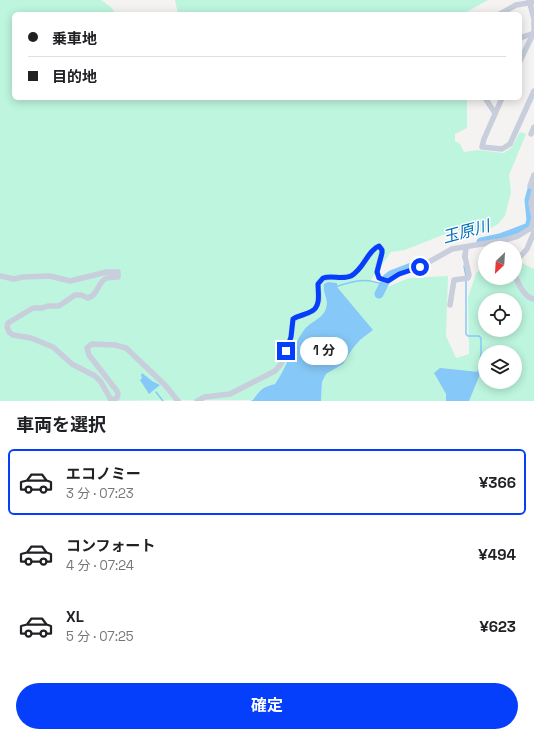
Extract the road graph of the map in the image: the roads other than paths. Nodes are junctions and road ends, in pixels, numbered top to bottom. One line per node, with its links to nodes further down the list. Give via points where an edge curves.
1 (531, 1): 2 (street); 3 (street)
2 (504, 12)
3 (534, 33): 4 (street); 5 (street)
4 (522, 37)
5 (522, 57)
6 (534, 91): 9 (street, via 510,144 502,149 485,148 481,145)
7 (486, 100): 9 (street)
8 (501, 100): 9 (street)
9 (495, 113)
10 (534, 127): 11 (street)
11 (531, 134)
12 (534, 176): 13 (street)
13 (533, 188): 14 (street, via 531,203)
14 (534, 218): 16 (street, via 531,228 518,236)
15 (534, 232): 17 (street)
16 (466, 247): 21 (street, via 464,257 469,275 467,278 454,280); 23 (street, via 452,250 420,267 386,280 379,278 377,272 382,253 379,246 350,276 326,277 321,280 318,284 319,300 315,309 293,319 291,337 278,368 230,394 205,397)
17 (522, 255)
18 (0, 276): 22 (street, via 14,279 50,276 70,281 107,272 118,272 118,277 106,278 92,297 75,295 59,306 33,308 9,322 9,332 53,347 72,364 95,376 111,400 117,398 118,394 89,355 87,348 92,344 126,348)
19 (520, 285): 20 (street, via 525,294)
20 (534, 299)
21 (450, 305)
22 (178, 401)
23 (197, 401)

